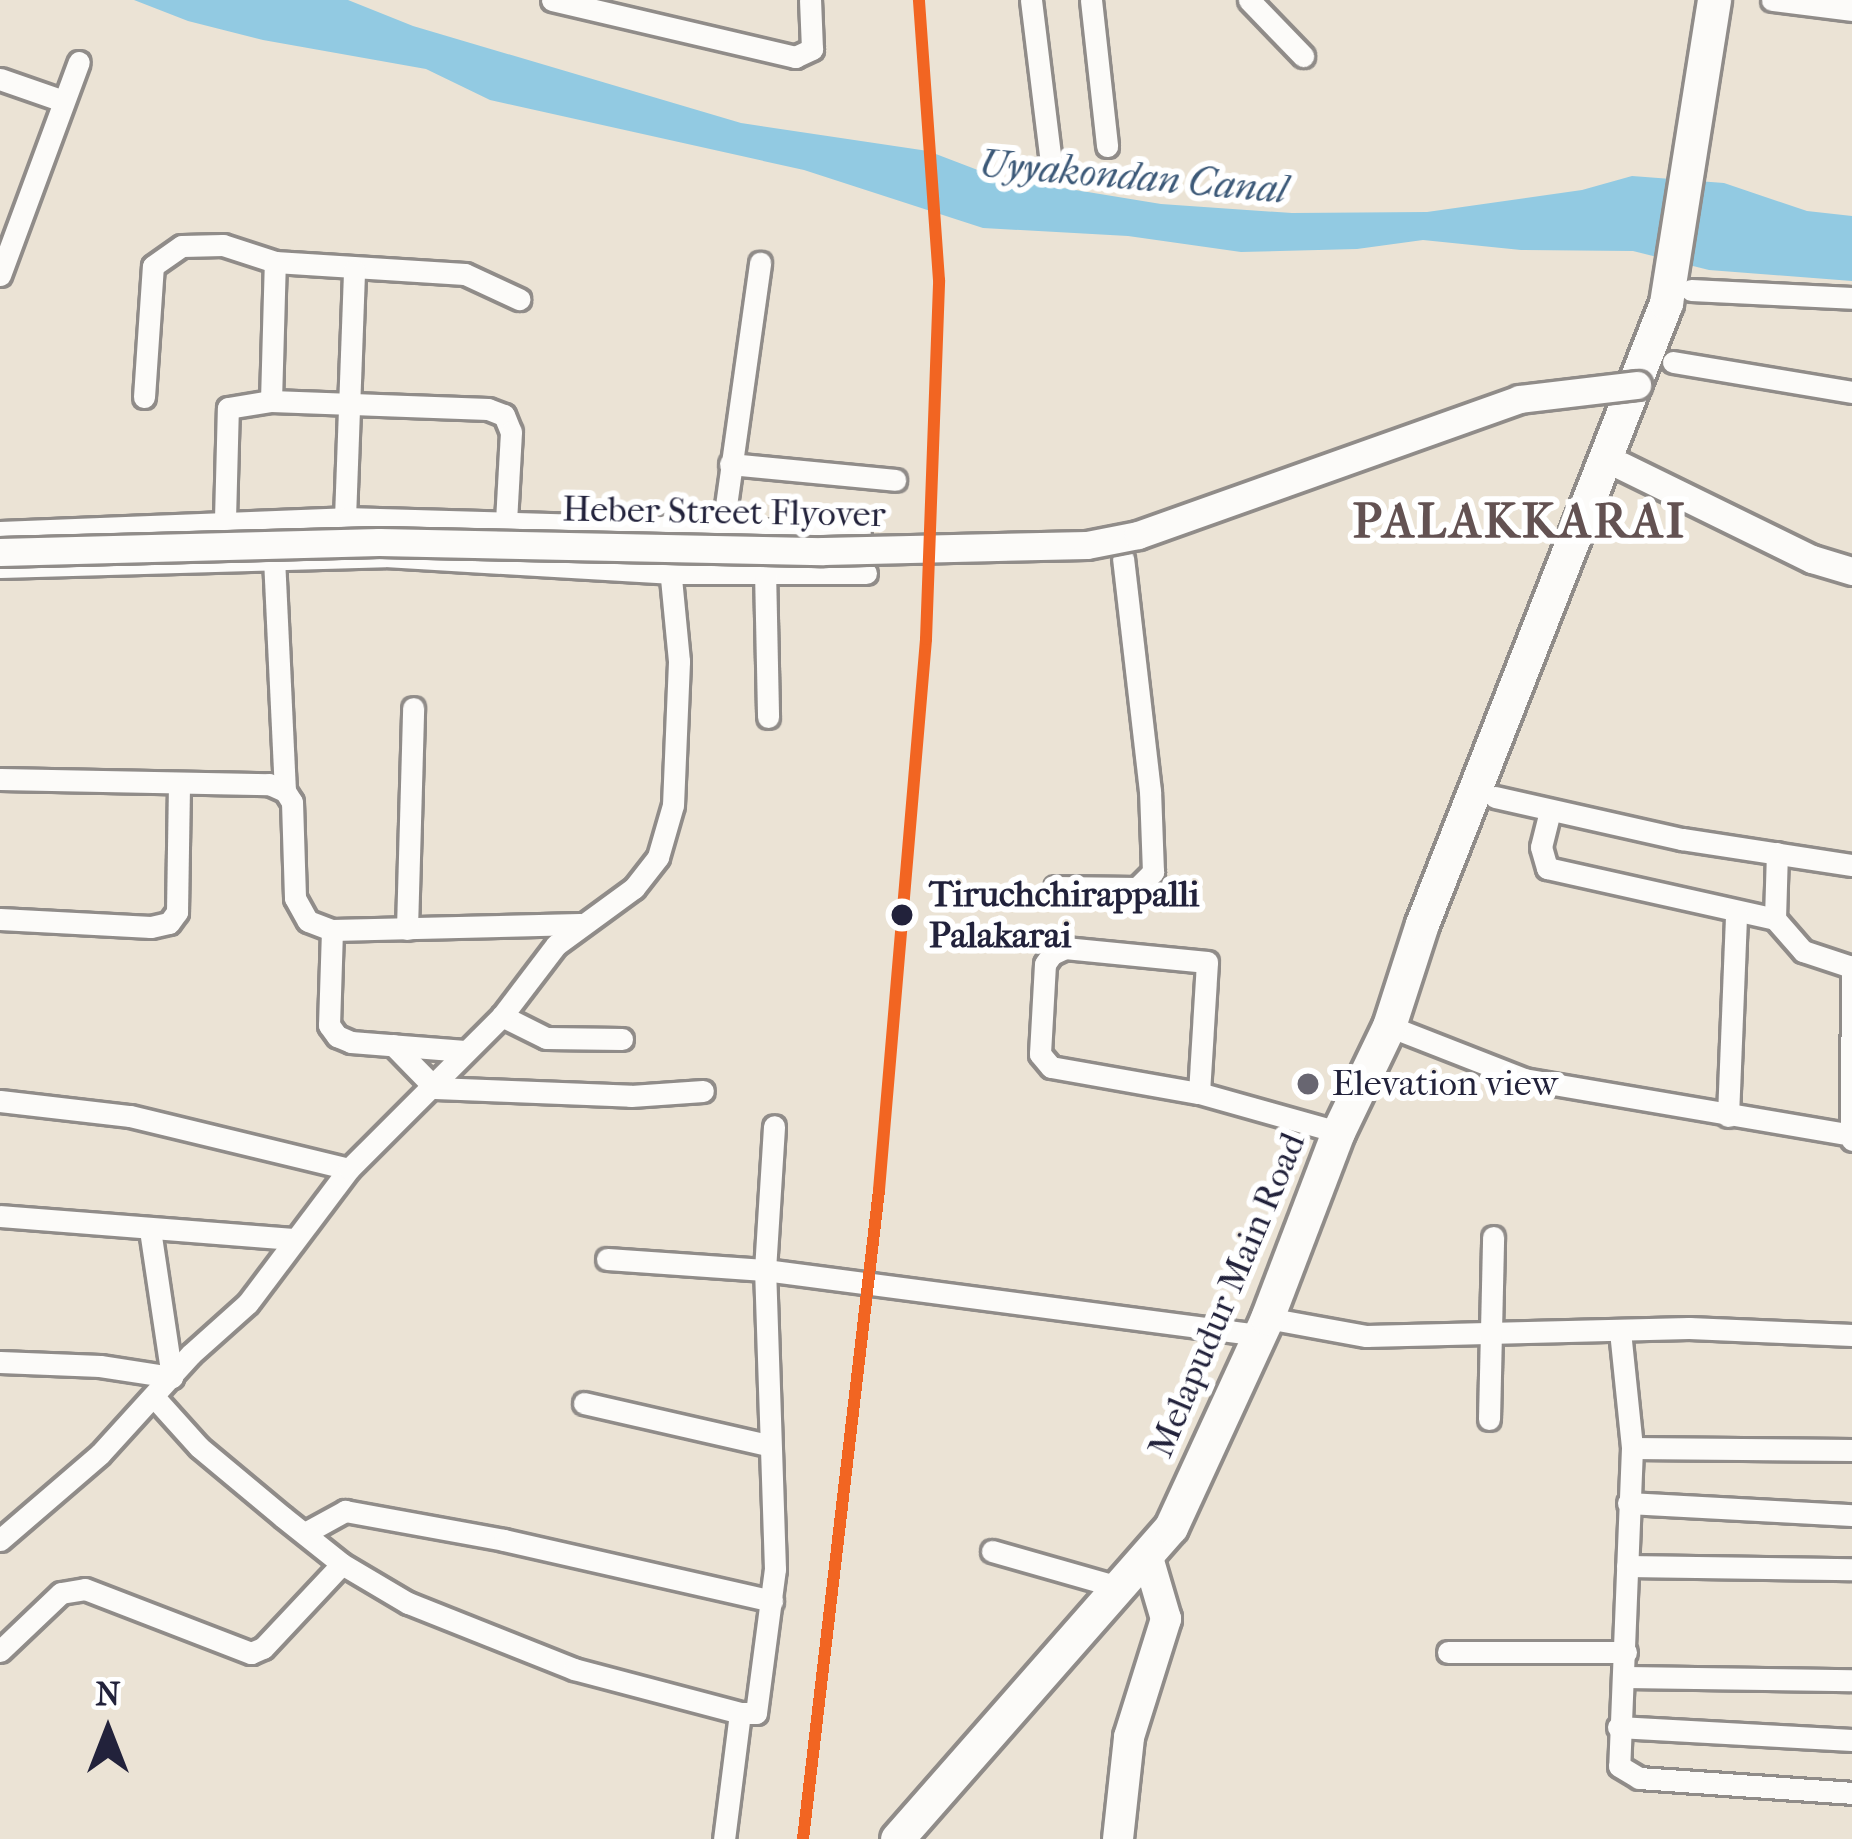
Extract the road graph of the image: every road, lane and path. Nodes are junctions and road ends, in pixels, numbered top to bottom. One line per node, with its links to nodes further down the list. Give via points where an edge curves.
1 (556, 0): 2 (street, via 795,57 812,49)
2 (810, 0)
3 (1031, 0): 14 (street)
4 (1091, 0): 13 (street)
5 (1249, 0): 9 (street)
6 (1714, 0): 24 (main road, Melapudur Main Road, via 1666,303)
7 (1772, 0): 8 (street)
8 (1852, 10)
9 (1303, 56)
10 (80, 62): 12 (street)
11 (0, 79): 12 (street)
12 (63, 101): 15 (street)
13 (1107, 146)
14 (1052, 172)
15 (10, 232): 19 (street)
16 (275, 262): 18 (street); 26 (street, via 224,245 182,245 153,266); 27 (street)
17 (760, 263): 29 (street)
18 (354, 270): 22 (street, via 465,274); 28 (street)
19 (0, 275)
20 (1691, 290): 21 (street)
21 (1852, 298)
22 (519, 299)
23 (1673, 362): 25 (street)
24 (1637, 385): 39 (street, Heber Street Flyover, bridge, via 1500,405 1183,520 1087,545 823,551 379,542); 65 (main road, Melapudur Main Road, via 1422,924)
25 (1852, 392)
26 (144, 397)
27 (271, 400): 28 (street); 33 (street, via 227,408)
28 (349, 405): 32 (street); 34 (street, via 504,415 511,431)
29 (730, 464): 31 (street); 36 (street)
30 (1622, 466): 44 (street, via 1812,560)
31 (895, 480)
32 (345, 518): 33 (street); 34 (street)
33 (225, 519): 37 (street)
34 (506, 523): 35 (street)
35 (666, 526): 36 (street); 45 (street)
36 (723, 527): 38 (street)
37 (0, 532)
38 (860, 533)
39 (0, 552)
40 (274, 558): 42 (street); 45 (street, via 385,556); 51 (street)
41 (1123, 559): 56 (street, via 1154,872 1137,888)
42 (0, 567)
43 (765, 570): 45 (street); 46 (street); 48 (street)
44 (1852, 571)
45 (674, 573): 60 (street, via 673,805 646,873)
46 (866, 573)
47 (412, 708): 61 (street)
48 (768, 717)
49 (0, 779): 50 (street)
50 (179, 784): 51 (street); 58 (street, via 177,912 169,923)
51 (285, 791): 62 (street, via 295,898 308,921)
52 (1496, 797): 53 (street)
53 (1550, 811): 54 (street); 57 (street, via 1541,847 1547,868)
54 (1777, 854): 55 (street); 59 (street)
55 (1852, 865)
56 (1055, 887)
57 (1736, 913): 59 (street); 73 (street)
58 (0, 919)
59 (1775, 920): 63 (street, via 1803,952)
60 (581, 924): 61 (street); 64 (street)
61 (407, 929): 62 (street)
62 (332, 930): 67 (street, via 329,1025 351,1042)
63 (1850, 966): 76 (street)
64 (502, 1016): 66 (street, via 546,1038); 68 (street)
65 (1389, 1026): 73 (street, via 1524,1079); 75 (main road, Melapudur Main Road)
66 (622, 1039)
67 (393, 1046): 68 (street); 69 (street)
68 (465, 1051): 69 (street)
69 (435, 1088): 70 (street); 77 (street)
70 (703, 1091)
71 (1199, 1093): 71 (street, via 1044,1062 1045,964 1052,954 1065,948 1208,962); 75 (street)
72 (0, 1101): 77 (street, via 130,1116)
73 (1728, 1116): 76 (street)
74 (774, 1126): 83 (street)
75 (1338, 1132): 84 (main road, Melapudur Main Road)
76 (1852, 1138)
77 (349, 1169): 81 (street)
78 (0, 1216): 79 (street)
79 (150, 1230): 81 (street); 89 (street)
80 (1493, 1237): 86 (street)
81 (292, 1239): 89 (street, via 248,1303)
82 (607, 1259): 83 (street)
83 (765, 1270): 84 (street); 93 (street)
84 (1263, 1326): 86 (street, via 1366,1336); 101 (main road, Melapudur Main Road, via 1171,1527)
85 (1620, 1331): 86 (street); 87 (street); 94 (street)
86 (1493, 1333): 92 (street)
87 (1852, 1335)
88 (0, 1362): 89 (street)
89 (172, 1377): 90 (street)
90 (154, 1397): 98 (street, via 199,1447); 99 (street)
91 (584, 1403): 93 (street)
92 (1490, 1419)
93 (768, 1444): 106 (street)
94 (1632, 1448): 95 (street); 96 (street)
95 (1852, 1450)
96 (1628, 1504): 97 (street); 103 (street)
97 (1852, 1515)
98 (305, 1533): 102 (street); 106 (street, via 345,1511)
99 (0, 1540)
100 (992, 1551): 105 (street)
101 (1148, 1558): 105 (main road, Melapudur Main Road); 116 (main road, via 1166,1619 1129,1737); 119 (main road, Melapudur Main Road, via 1081,1670)
102 (342, 1564): 107 (street, via 251,1653 85,1589 61,1593); 112 (street, via 408,1604 574,1669)
103 (1627, 1566): 104 (street); 109 (street)
104 (1852, 1569)
105 (1122, 1588): 118 (main road, Melapudur Main Road)
106 (772, 1601): 112 (street, via 756,1713)
107 (0, 1651)
108 (1448, 1652): 109 (street)
109 (1626, 1652): 110 (street)
110 (1626, 1677): 111 (street); 113 (street)
111 (1852, 1680)
112 (740, 1713): 117 (street)
113 (1618, 1727): 114 (street); 115 (street, via 1619,1766 1627,1775)
114 (1852, 1740)
115 (1852, 1793)
116 (1116, 1837)
117 (724, 1839)
118 (897, 1839)
119 (926, 1839)

